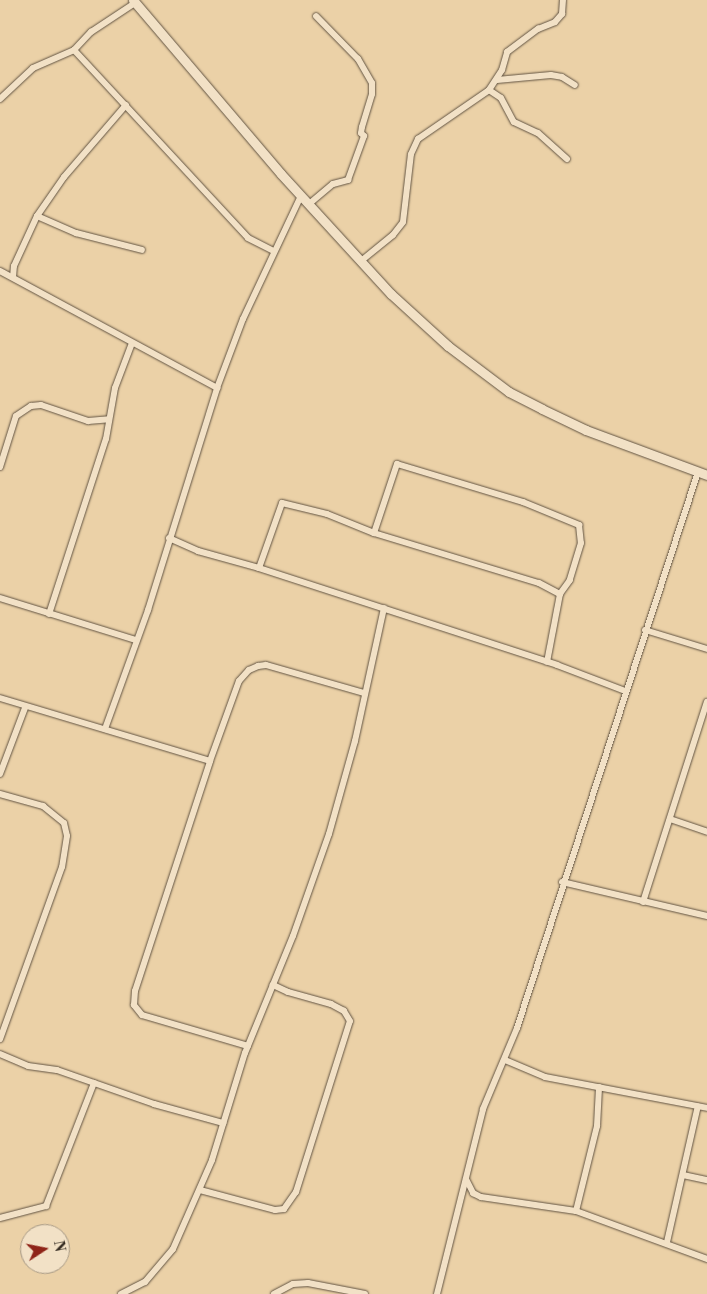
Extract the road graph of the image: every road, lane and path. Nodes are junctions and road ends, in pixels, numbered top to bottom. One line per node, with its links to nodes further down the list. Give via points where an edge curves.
1 (563, 0): 5 (street, via 562,14 555,22 525,37 507,52)
2 (134, 2): 4 (street, via 90,32); 11 (main road, via 218,104)
3 (316, 16): 12 (street, via 358,59 368,74 372,89 362,128 364,136 348,180 333,184)
4 (74, 50): 8 (street, via 33,68); 9 (street)
5 (497, 80): 6 (street, via 551,75); 7 (street)
6 (575, 85)
7 (489, 90): 10 (street, via 501,98 514,122 538,133); 16 (street, via 418,139 411,154 403,222 393,236)
8 (0, 99)
9 (126, 105): 13 (street, via 64,177); 15 (street, via 248,238)
10 (567, 160)
11 (301, 196): 12 (main road); 15 (street)
12 (309, 204): 16 (main road)
13 (37, 216): 14 (street, via 76,233); 18 (street, via 14,266)
14 (142, 250)
15 (274, 251): 20 (street)
16 (361, 261): 23 (main road, via 418,320 509,392 586,430)
17 (0, 270): 18 (street)
18 (13, 277): 19 (street)
19 (132, 344): 20 (street); 21 (street, via 116,388)
20 (217, 388): 25 (street)
21 (109, 420): 22 (street, via 88,421 41,405 31,406 16,416); 30 (street, via 106,440)
22 (0, 466)
23 (702, 473): 31 (street)
24 (374, 533): 26 (street, via 327,514 282,503); 27 (street, via 539,583); 27 (street, via 397,464 496,493 579,525 582,532 579,550 570,580)
25 (169, 538): 26 (street, via 198,551); 32 (street)
26 (259, 568): 29 (street)
27 (560, 594): 34 (street)
28 (0, 598): 30 (street)
29 (384, 608): 34 (street); 36 (street)
30 (49, 614): 32 (street)
31 (644, 630): 33 (street); 35 (street)
32 (136, 640): 40 (street)
33 (707, 650)
34 (547, 662): 35 (street)
35 (625, 691): 46 (street)
36 (364, 693): 41 (street, via 266,665 254,668 240,681); 49 (street, via 355,741 329,834)
37 (0, 698): 39 (street)
38 (707, 702): 44 (street)
39 (26, 708): 40 (street); 42 (street)
40 (105, 729): 41 (street)
41 (210, 761): 51 (street, via 135,992 134,1004 142,1015)
42 (0, 774)
43 (0, 794): 50 (street, via 43,806 64,823 67,836 62,867)
44 (670, 819): 45 (street); 47 (street)
45 (707, 832)
46 (562, 882): 47 (street); 53 (street)
47 (643, 902): 48 (street)
48 (707, 916)
49 (273, 985): 51 (street); 62 (street, via 331,1004 344,1011 350,1021 296,1192 284,1209 275,1210)
50 (0, 1039)
51 (248, 1046): 58 (street)
52 (0, 1054): 54 (street, via 28,1066 57,1070)
53 (505, 1060): 55 (street, via 545,1078); 59 (street, via 484,1109)
54 (94, 1083): 58 (street, via 154,1104); 64 (street, via 46,1206)
55 (600, 1087): 56 (street); 63 (street, via 597,1126)
56 (698, 1106): 57 (street); 60 (street)
57 (707, 1108)
58 (223, 1122): 62 (street)
59 (465, 1175): 63 (street, via 470,1190 481,1197); 70 (street)
60 (683, 1175): 61 (street); 65 (street)
61 (707, 1180)
62 (200, 1190): 67 (street, via 182,1233 158,1270 145,1282)
63 (576, 1211): 65 (street)
64 (0, 1218)
65 (667, 1242): 66 (street)
66 (707, 1259)
67 (121, 1294)
68 (274, 1294): 69 (street, via 294,1284 308,1284)
69 (366, 1294)
70 (437, 1294)

